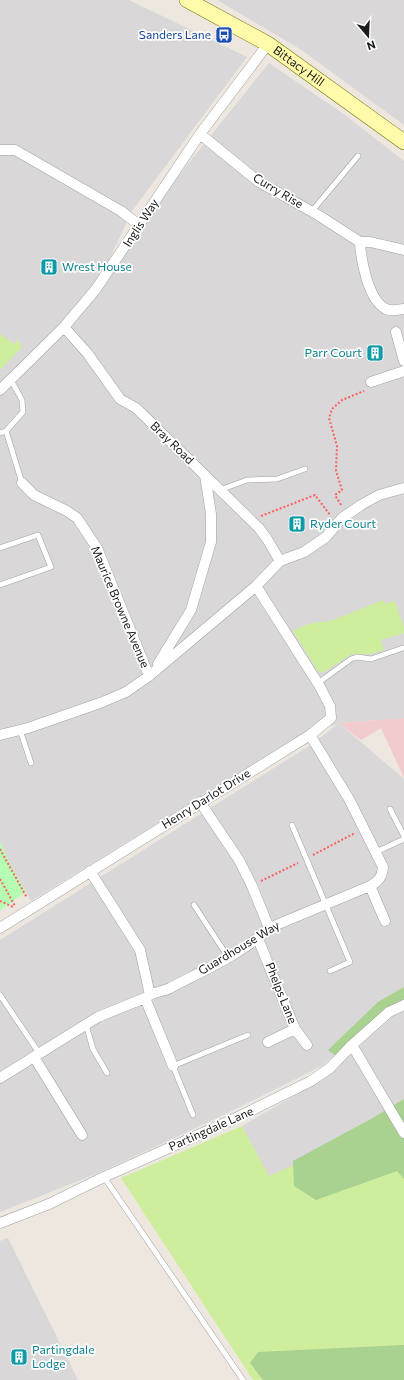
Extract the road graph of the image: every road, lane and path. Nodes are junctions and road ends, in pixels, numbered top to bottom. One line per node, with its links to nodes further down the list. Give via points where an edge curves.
1 (187, 0): 2 (main road, Bittacy Hill)
2 (268, 44): 3 (street, Inglis Way); 4 (main road, Bittacy Hill)
3 (200, 134): 7 (street, Curry Rise, via 259,182); 8 (street, Inglis Way)
4 (404, 142)
5 (0, 150): 8 (street, via 15,150 121,211)
6 (358, 156): 7 (lane)
7 (312, 211): 9 (street, Curry Rise)
8 (139, 225): 12 (street, Inglis Way, via 96,289)
9 (360, 242): 10 (street, Curry Rise); 11 (street, via 361,258 373,295 387,310)
10 (404, 250)
11 (404, 309)
12 (64, 328): 16 (street, Inglis Way); 21 (street, Bray Road, via 88,354 120,398 136,408)
13 (396, 332): 14 (street)
14 (404, 361)
15 (404, 371): 17 (street)
16 (11, 380): 18 (street, Inglis Way); 19 (lane, via 22,400 23,412)
17 (371, 382): 25 (path, via 363,392 342,400 332,409 329,418 337,446 336,471 342,490 335,495)
18 (0, 390)
19 (3, 432): 22 (lane)
20 (305, 468): 24 (lane, via 277,479 247,480)
21 (205, 475): 24 (street, Bray Road); 33 (street, via 211,514 211,542 191,610)
22 (22, 483): 33 (street, Maurice Browne Avenue, via 34,495 78,518 97,548)
23 (404, 488): 25 (street, via 379,495)
24 (220, 490): 26 (street, Bray Road)
25 (347, 514): 27 (street)
26 (251, 520): 27 (path, via 315,496); 29 (street, Bray Road, via 267,539)
27 (337, 524): 29 (street, via 326,537 304,552)
28 (0, 548): 30 (lane, via 38,535 52,567)
29 (280, 561): 31 (street)
30 (0, 585)
31 (256, 586): 33 (street); 34 (street, Henry Darlot Drive)
32 (403, 648): 34 (lane, via 371,659 351,659)
33 (150, 676): 35 (street, Maurice Browne Avenue, via 126,692 100,703)
34 (318, 683): 36 (street, Henry Darlot Drive, via 330,706 331,718)
35 (20, 730): 37 (street, Maurice Browne Avenue); 38 (lane)
36 (310, 734): 39 (street, Henry Darlot Drive); 44 (street, Guardhouse Way, via 349,799)
37 (0, 735)
38 (31, 763)
39 (200, 802): 45 (street, Henry Darlot Drive); 54 (street, via 239,860)
40 (390, 809): 42 (lane)
41 (292, 825): 48 (lane)
42 (404, 838): 44 (lane)
43 (0, 849): 50 (path)
44 (376, 852): 47 (street, Guardhouse Way, via 383,867 382,876)
45 (90, 871): 50 (street, Henry Darlot Drive); 59 (street, via 140,950)
46 (0, 879): 51 (path)
47 (370, 886): 48 (street, Guardhouse Way); 52 (street)
48 (325, 904): 54 (street, Guardhouse Way); 57 (lane, via 350,962)
49 (194, 905): 56 (lane)
50 (33, 908): 53 (street, Henry Darlot Drive)
51 (17, 909)
52 (385, 921)
53 (0, 928)
54 (269, 928): 55 (street, Guardhouse Way)
55 (258, 939): 56 (street, Guardhouse Way); 62 (street, Phelps Lane)
56 (228, 957): 59 (street, Guardhouse Way, via 164,991)
57 (330, 970)
58 (0, 995): 67 (lane)
59 (147, 996): 61 (street, Guardhouse Way, via 98,1017); 68 (street)
60 (404, 1005): 66 (street, Partingdale Lane, via 389,1012)
61 (86, 1025): 67 (street, Guardhouse Way); 69 (lane, via 93,1049)
62 (295, 1029): 64 (street); 65 (street, Phelps Lane)
63 (248, 1035): 68 (lane)
64 (268, 1042)
65 (307, 1045)
66 (352, 1045): 72 (street); 74 (street, Partingdale Lane, via 330,1068 311,1081 236,1118)
67 (36, 1055): 70 (street, Guardhouse Way); 73 (street)
68 (173, 1066): 71 (lane)
69 (106, 1073)
70 (0, 1078)
71 (193, 1115)
72 (404, 1133)
73 (82, 1135)
74 (104, 1177): 75 (street, Partingdale Lane, via 49,1204); 76 (lane)
75 (0, 1223)
76 (243, 1380)

